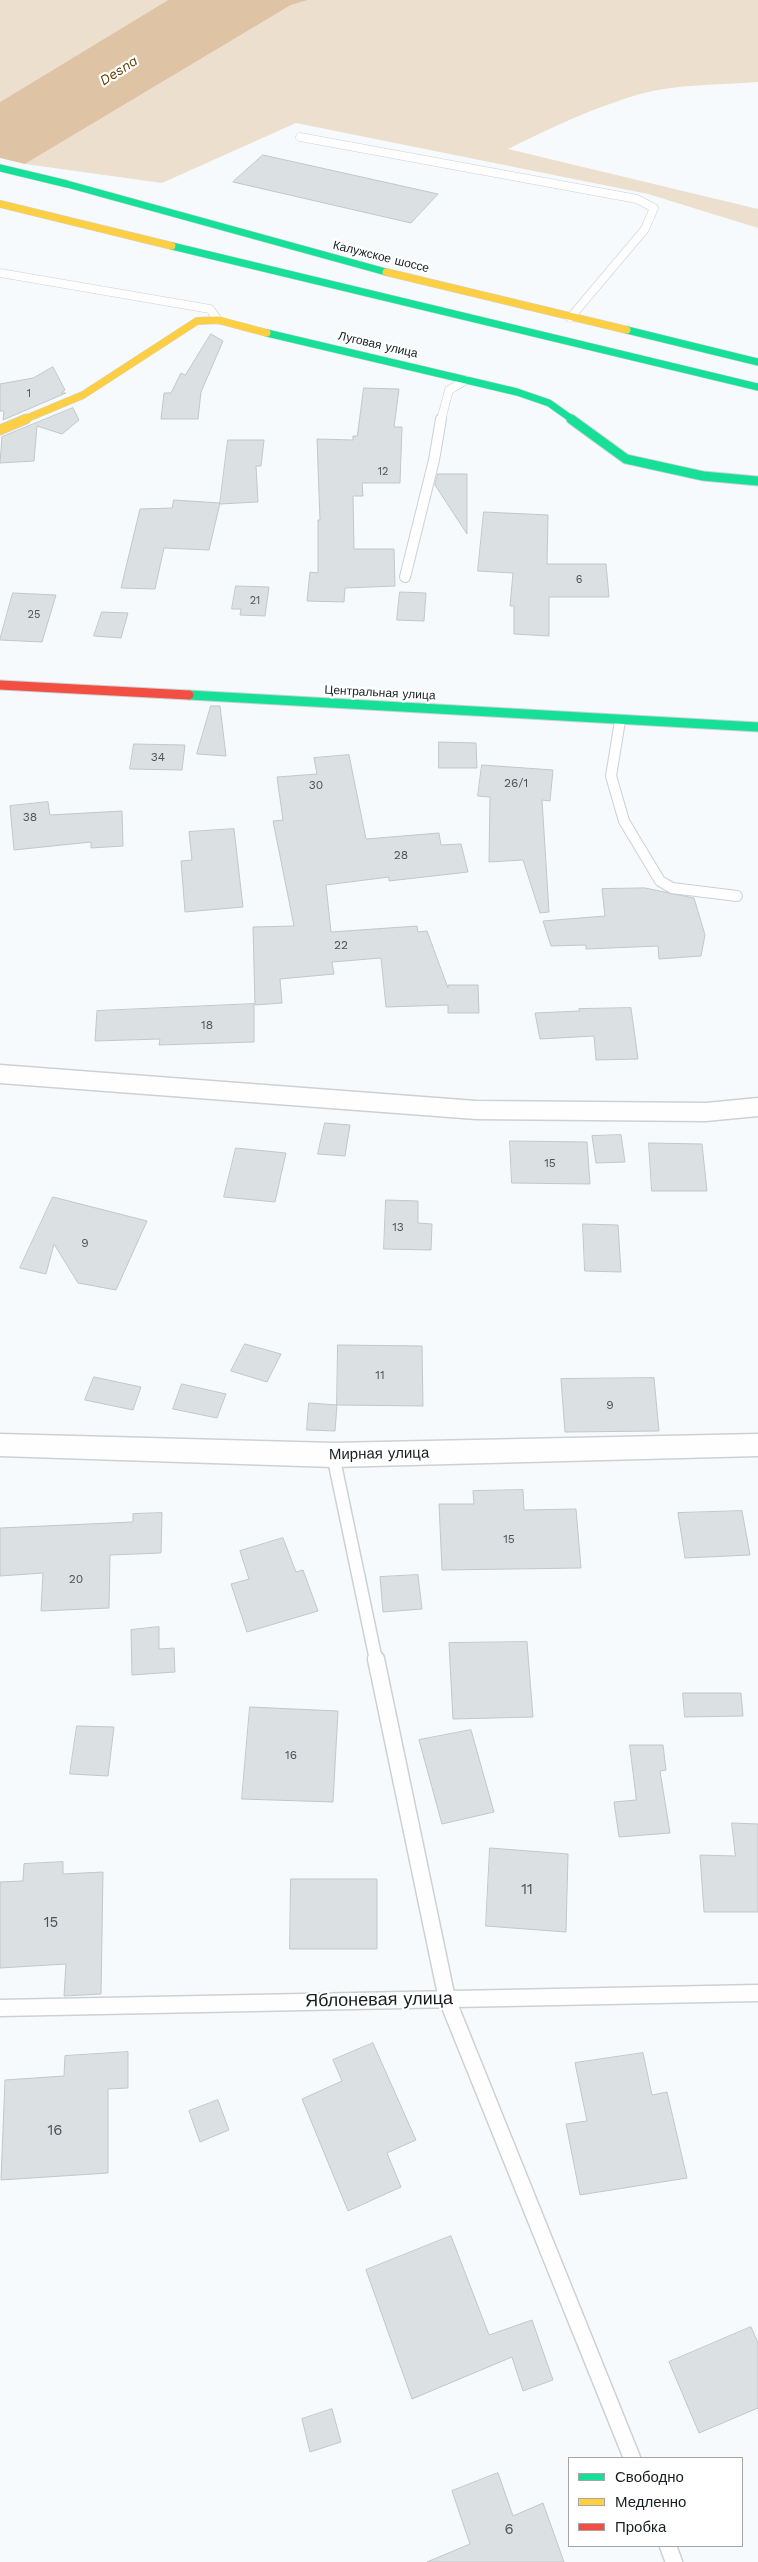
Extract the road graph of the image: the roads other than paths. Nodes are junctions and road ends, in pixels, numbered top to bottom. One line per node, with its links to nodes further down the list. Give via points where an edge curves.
1 (300, 137): 5 (lane, via 637,199 654,208 645,229)
2 (0, 168): 5 (main road, Калужское шоссе, via 332,259)
3 (0, 204): 9 (main road)
4 (0, 273): 6 (lane, via 210,309)
5 (570, 318): 7 (main road, Калужское шоссе)
6 (218, 320): 8 (main road, Луговая улица); 10 (main road, Луговая улица, via 198,322 83,395)
7 (758, 362)
8 (466, 380): 11 (main road, Луговая улица, via 549,403 626,459 703,476); 12 (lane, via 449,390 440,418 434,460)
9 (758, 387)
10 (0, 430)
11 (758, 481)
12 (405, 577)
13 (0, 685): 14 (main road, Центральная улица)
14 (620, 721): 15 (main road, Центральная улица); 16 (lane, via 611,776 624,821 660,881 672,888)
15 (758, 726)
16 (737, 896)
17 (0, 1074): 18 (street, via 476,1110 706,1112)
18 (758, 1106)
19 (0, 1445): 21 (street, Мирная улица)
20 (758, 1445): 21 (street, Мирная улица)
21 (333, 1455): 23 (lane)
22 (758, 1993): 23 (lane, Яблоневая улица)
23 (447, 1999): 24 (lane, Яблоневая улица); 25 (lane)
24 (0, 2008)
25 (632, 2457)
26 (668, 2547): 27 (lane)
27 (674, 2562)

